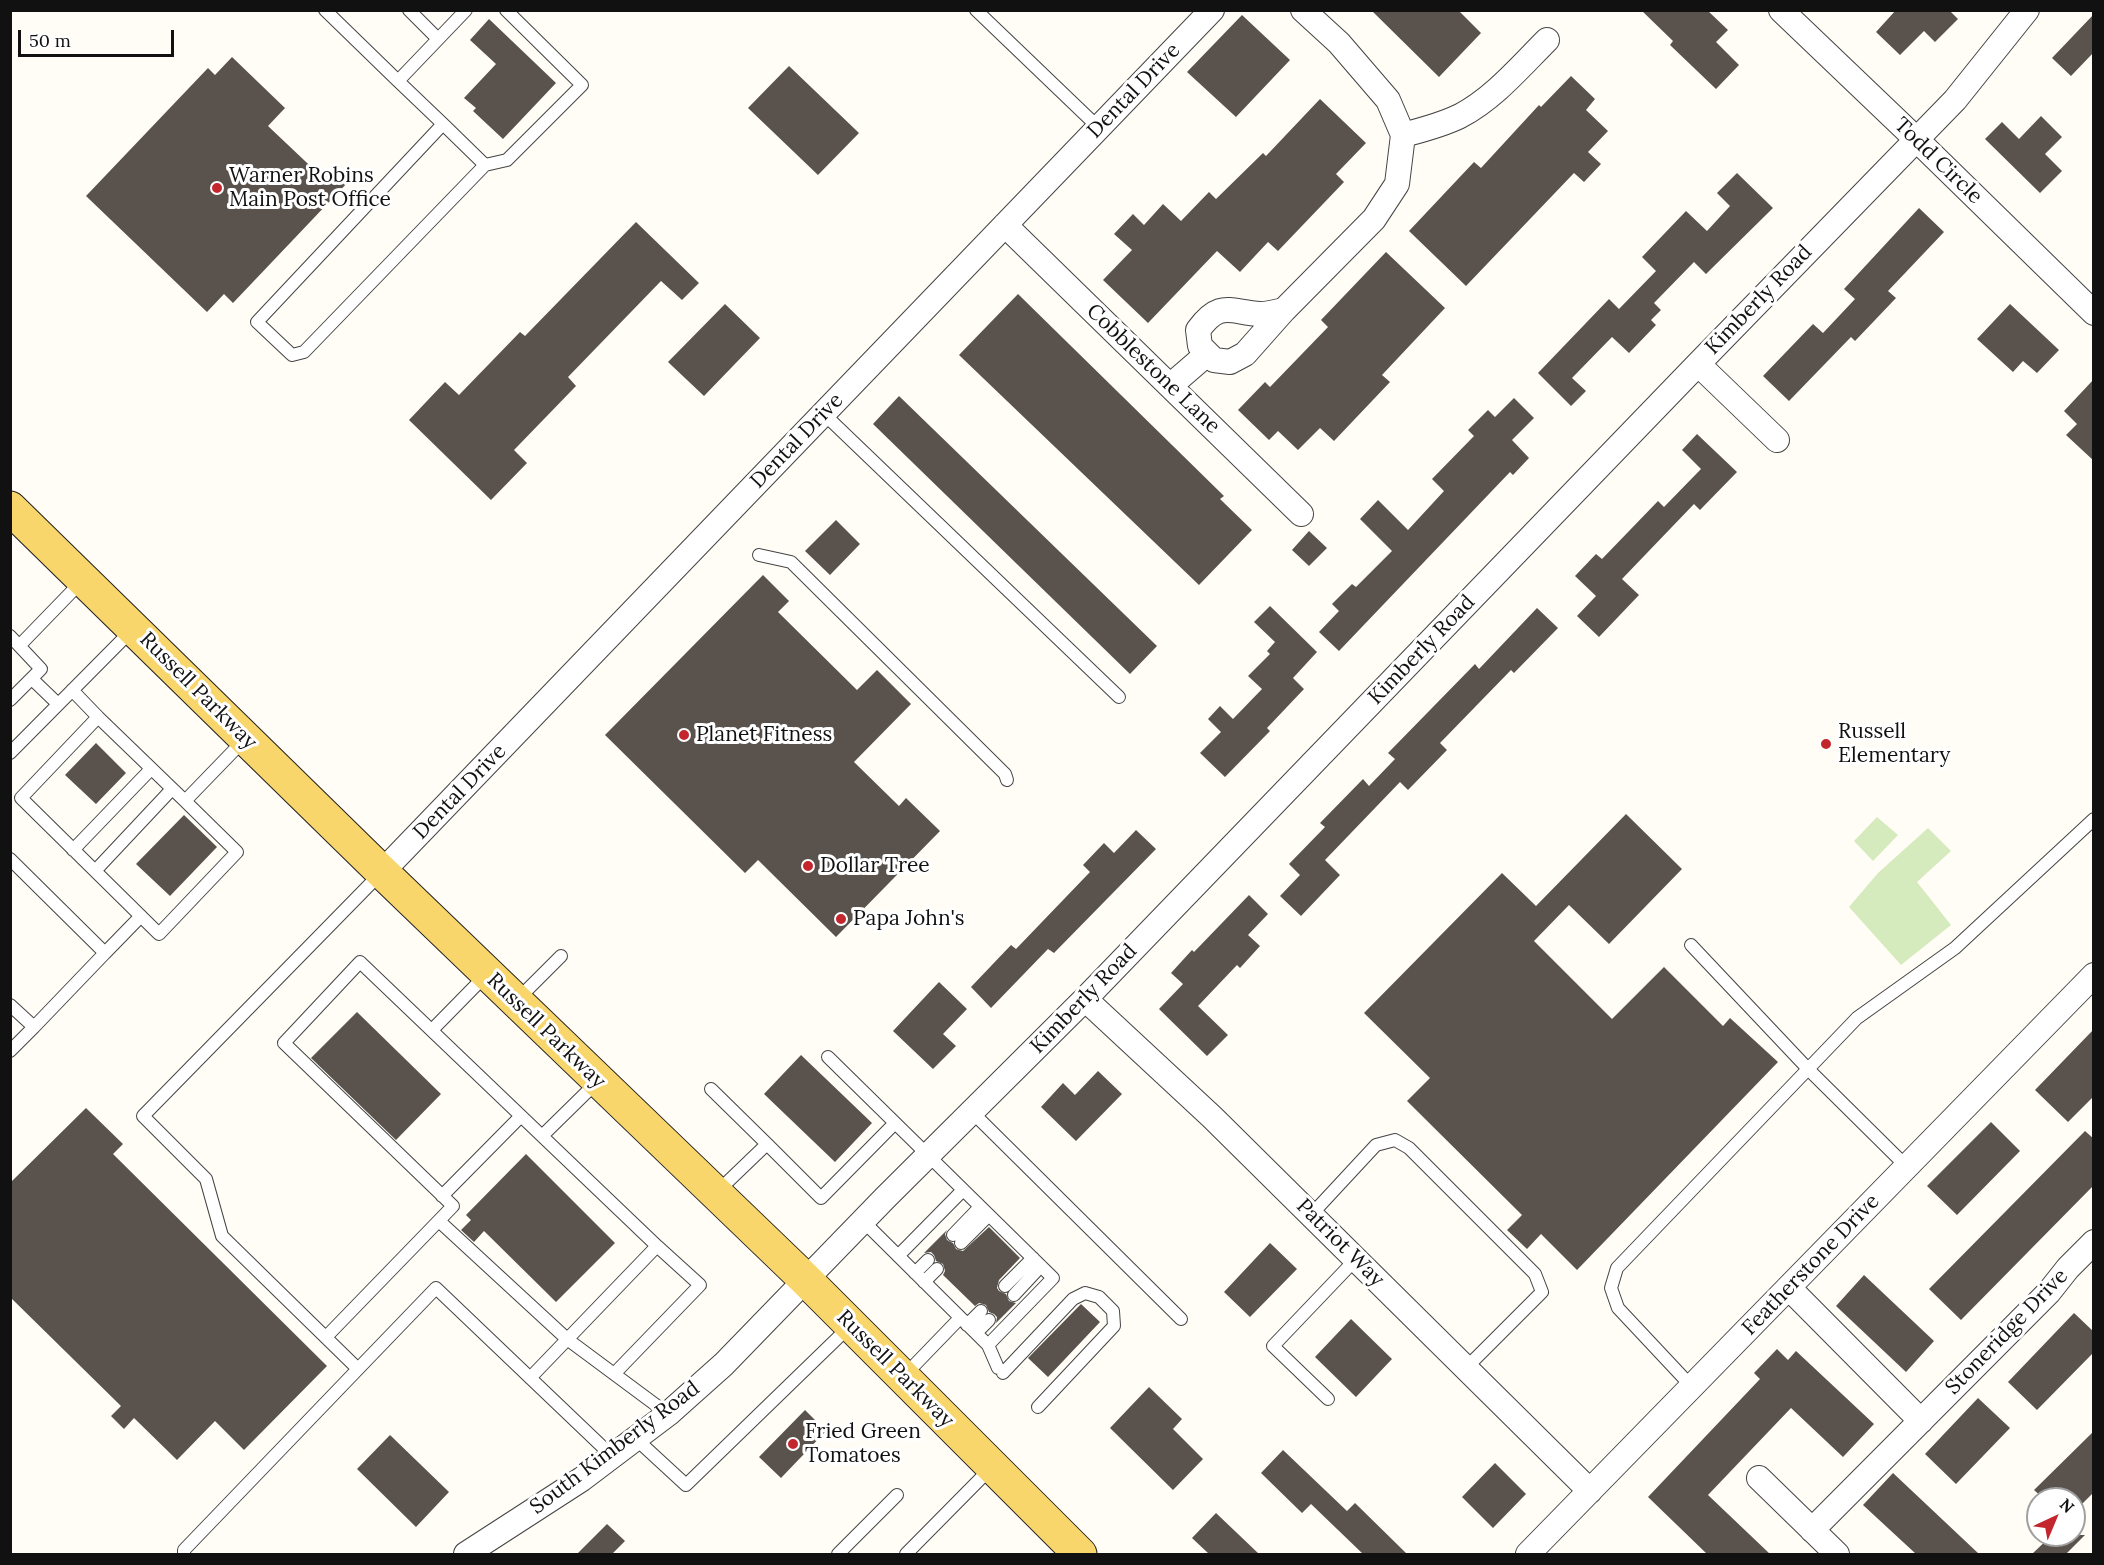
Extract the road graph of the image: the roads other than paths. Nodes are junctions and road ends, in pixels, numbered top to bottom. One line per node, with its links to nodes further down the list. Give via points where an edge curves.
1 (325, 10): 12 (lane)
2 (409, 10): 10 (lane)
3 (466, 10): 10 (lane)
4 (506, 10): 17 (lane, via 582,85 507,160)
5 (976, 10): 14 (lane)
6 (1212, 10): 14 (street, Dental Drive)
7 (1303, 10): 15 (street, via 1339,43 1388,100)
8 (1781, 10): 16 (street, Todd Circle)
9 (2027, 10): 16 (street, Kimberly Road, via 1955,100)
10 (438, 39): 12 (lane)
11 (1547, 40): 15 (street, via 1499,89 1461,115)
12 (398, 81): 13 (lane)
13 (443, 124): 17 (lane); 17 (lane, via 257,322 292,355 304,352)
14 (1099, 129): 18 (street, Dental Drive)
15 (1403, 135): 19 (street, via 1397,184 1374,219)
16 (1916, 139): 20 (street, Todd Circle); 22 (street, Kimberly Road)
17 (485, 165)
18 (1005, 225): 23 (street, Cobblestone Lane); 24 (street, Dental Drive)
19 (1284, 310): 21 (street, via 1245,354 1230,362 1214,360); 21 (street, via 1263,314 1225,309 1208,316 1198,330 1200,346)
20 (2094, 313)
21 (1207, 354): 23 (street)
22 (1698, 364): 25 (street); 55 (street, Kimberly Road)
23 (1170, 386): 27 (street, Cobblestone Lane)
24 (824, 414): 34 (lane); 48 (street, Dental Drive)
25 (1777, 440)
26 (11, 509): 29 (main road, Russell Parkway)
27 (1301, 514)
28 (759, 555): 41 (lane, via 791,562)
29 (84, 579): 30 (main road, Russell Parkway); 31 (lane)
30 (134, 628): 33 (lane); 38 (main road, Russell Parkway)
31 (15, 640): 32 (lane, via 41,669)
32 (32, 679): 35 (lane); 36 (lane)
33 (72, 690): 36 (lane); 37 (lane)
34 (1119, 698)
35 (10, 700)
36 (58, 704): 39 (lane)
37 (98, 717): 40 (lane); 45 (lane, via 21,798)
38 (246, 738): 43 (lane); 48 (main road, Russell Parkway)
39 (10, 753)
40 (152, 769): 42 (lane); 45 (lane)
41 (1007, 780)
42 (172, 789): 43 (lane); 47 (lane)
43 (185, 801): 49 (lane, via 237,852 159,934)
44 (2094, 819): 62 (lane, via 1955,948 1857,1018)
45 (73, 850): 47 (lane)
46 (10, 859): 51 (lane)
47 (95, 871): 49 (lane)
48 (382, 872): 53 (main road, Russell Parkway); 94 (lane, via 143,1116 206,1179 222,1236)
49 (141, 916): 51 (lane)
50 (1691, 945): 62 (lane)
51 (105, 954): 58 (lane)
52 (561, 956): 56 (lane)
53 (488, 974): 56 (main road, Russell Parkway); 59 (lane)
54 (2094, 975): 71 (street, Featherstone Drive)
55 (1086, 999): 65 (street, Kimberly Road); 76 (street, Patriot Way)
56 (516, 1002): 63 (main road, Russell Parkway)
57 (10, 1005): 58 (lane)
58 (34, 1027): 60 (lane)
59 (432, 1030): 66 (lane); 74 (lane, via 360,962 284,1043)
60 (10, 1052)
61 (828, 1057): 67 (lane)
62 (1809, 1070): 71 (lane); 102 (lane, via 1617,1268 1611,1288 1618,1308)
63 (598, 1081): 68 (lane); 73 (main road, Russell Parkway)
64 (711, 1089): 69 (lane)
65 (972, 1112): 70 (street, Kimberly Road); 91 (lane)
66 (521, 1116): 68 (lane); 74 (lane)
67 (895, 1123): 69 (lane, via 821,1198); 70 (lane)
68 (542, 1136): 81 (lane)
69 (767, 1144): 73 (lane)
70 (928, 1156): 72 (lane); 78 (street, Kimberly Road)
71 (1907, 1167): 88 (street, Featherstone Drive)
72 (963, 1190): 75 (lane); 82 (lane)
73 (716, 1194): 87 (main road, Russell Parkway)
74 (442, 1196): 77 (lane, via 453,1206)
75 (984, 1211): 79 (lane); 84 (lane)
76 (1311, 1215): 83 (street, Patriot Way); 97 (lane, via 1376,1145 1395,1140 1409,1148 1535,1274 1542,1292)
77 (439, 1221): 94 (lane); 95 (lane)
78 (862, 1221): 82 (lane); 87 (street, Kimberly Road)
79 (957, 1239)
80 (2094, 1242): 106 (street, Stoneridge Drive)
81 (657, 1245): 95 (lane); 99 (lane, via 700,1285)
82 (898, 1256): 86 (lane)
83 (1356, 1260): 97 (street, Patriot Way); 103 (lane, via 1273,1346)
84 (1037, 1262): 89 (lane); 96 (lane, via 1053,1278)
85 (932, 1264): 86 (lane)
86 (920, 1277): 93 (lane)
87 (806, 1280): 92 (main road, Russell Parkway); 105 (street, South Kimberly Road, via 724,1364)
88 (1789, 1288): 102 (street, Featherstone Drive); 106 (street)
89 (1009, 1290)
90 (985, 1315): 93 (lane)
91 (1181, 1319)
92 (851, 1325): 100 (main road, Russell Parkway); 107 (lane, via 686,1485)
93 (968, 1325): 96 (lane); 100 (lane)
94 (326, 1337): 98 (lane)
95 (567, 1339): 99 (lane); 101 (lane)
96 (988, 1345): 104 (lane, via 1000,1370 1073,1299 1084,1293 1099,1297 1113,1311 1114,1326)
97 (1466, 1368): 111 (street, Patriot Way)
98 (358, 1369): 101 (lane, via 436,1288); 114 (lane)
99 (614, 1374): 105 (lane)
100 (903, 1377): 109 (main road, Russell Parkway)
101 (530, 1378): 108 (lane)
102 (1693, 1388): 111 (street, Featherstone Drive)
103 (1328, 1399)
104 (1038, 1407)
105 (668, 1414): 107 (street, South Kimberly Road)
106 (1921, 1420): 113 (street, Stoneridge Drive)
107 (635, 1438): 108 (street, South Kimberly Road)
108 (612, 1456): 115 (street, South Kimberly Road)
109 (992, 1467): 117 (lane); 118 (main road, Russell Parkway)
110 (1759, 1478): 113 (street)
111 (1590, 1491): 119 (street, Featherstone Drive)
112 (897, 1495): 116 (lane)
113 (1812, 1530): 120 (street)
114 (184, 1554)
115 (466, 1554)
116 (838, 1554)
117 (906, 1554)
118 (1080, 1554)
119 (1528, 1554)
120 (1837, 1554)

